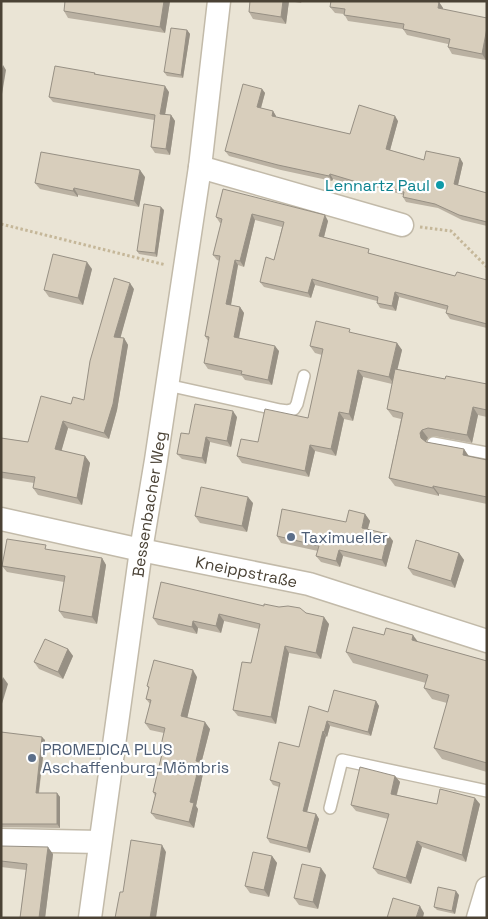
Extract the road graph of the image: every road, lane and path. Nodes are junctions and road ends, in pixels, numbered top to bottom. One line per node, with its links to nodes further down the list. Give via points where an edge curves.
1 (219, 1): 2 (street, Bessenbacher Weg)
2 (200, 167): 4 (street); 6 (street, Bessenbacher Weg)
3 (1, 224): 6 (path)
4 (402, 224): 5 (path, via 451,231)
5 (487, 266)
6 (184, 270): 8 (street, Bessenbacher Weg)
7 (304, 376): 8 (lane, via 297,404 288,410)
8 (167, 385): 12 (street, Bessenbacher Weg)
9 (433, 443): 10 (lane)
10 (487, 453)
11 (1, 518): 12 (street, Kneippstraße)
12 (141, 550): 13 (street, Kneippstraße, via 309,584); 17 (street, Bessenbacher Weg)
13 (487, 641)
14 (487, 791): 15 (lane, via 342,760)
15 (330, 808)
16 (1, 840): 17 (street)
17 (100, 842): 19 (street, Bessenbacher Weg)
18 (487, 888): 20 (street)
19 (90, 918)
20 (478, 918)

